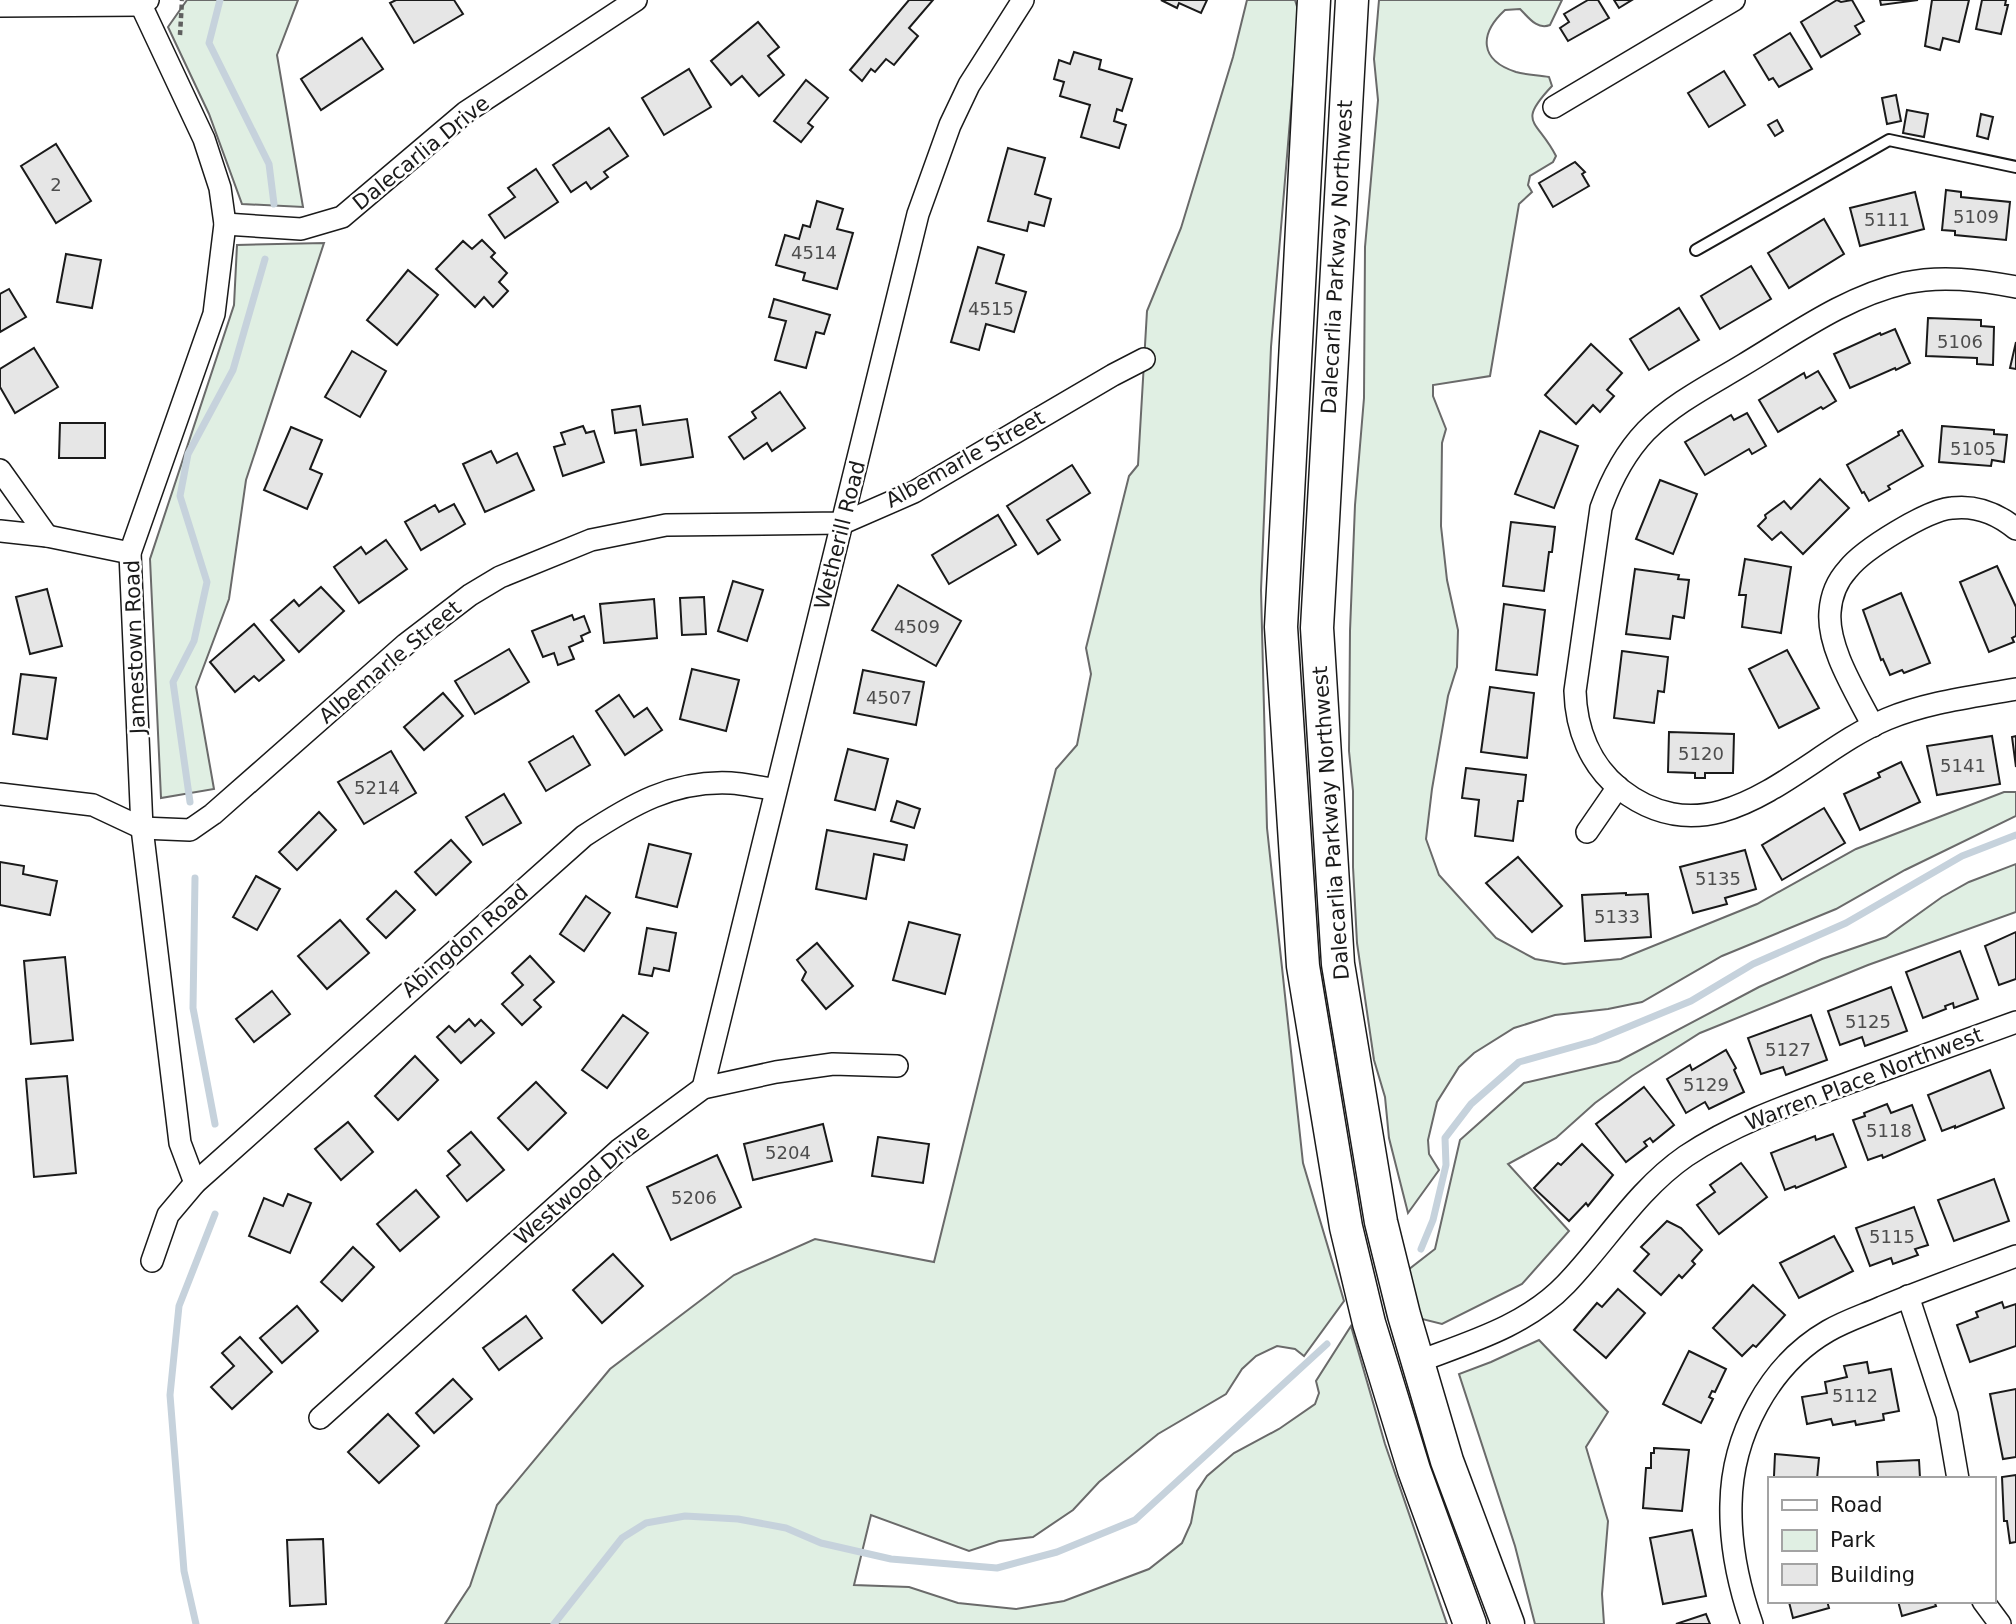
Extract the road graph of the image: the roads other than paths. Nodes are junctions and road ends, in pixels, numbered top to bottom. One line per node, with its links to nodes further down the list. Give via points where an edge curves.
1 (636, 0): 10 (street, Dalecarlia Drive, via 466,112 342,218 301,229)
2 (1023, 0): 15 (street, Wetherill Road, via 969,85 934,164)
3 (1314, 0): 38 (main road, Dalecarlia Parkway Northwest, via 1282,627 1303,967 1346,1227 1369,1323 1414,1470)
4 (1352, 0): 34 (main road, Dalecarlia Parkway Northwest, via 1317,628 1338,964 1381,1222)
5 (1734, 0): 8 (street)
6 (144, 3): 7 (street); 10 (street, Jamestown Road, via 204,139 220,188)
7 (0, 6)
8 (1554, 107)
9 (2016, 167): 11 (lane, via 1889,140)
10 (225, 224): 19 (street, Jamestown Road, via 214,314)
11 (1696, 250)
12 (2016, 287): 22 (street, via 1939,279 1855,299 1681,402 1636,442 1612,480 1599,516 1575,691 1582,737 1597,764)
13 (1144, 359): 15 (street, Albemarle Street, via 914,492)
14 (0, 470): 18 (street)
15 (843, 523): 23 (street, Wetherill Road); 25 (street, Albemarle Street, via 666,525 591,540 539,559 500,577 441,615 190,830)
16 (2016, 529): 21 (street, via 1980,509 1941,509 1860,556 1845,571 1832,599 1830,630)
17 (0, 531): 18 (street)
18 (47, 536): 19 (street)
19 (130, 553): 25 (street, Jamestown Road)
20 (2016, 689): 21 (street, via 1927,705)
21 (1872, 726): 22 (street, via 1760,797 1727,811 1703,815 1667,811 1644,804)
22 (1618, 787): 26 (street)
23 (775, 789): 29 (street, Wetherill Road); 30 (street, Abingdon Road, via 730,783 676,788 624,809 584,836)
24 (0, 794): 25 (street, Albemarle Street, via 93,805)
25 (142, 828): 30 (street, Jamestown Road, via 180,1143)
26 (1587, 832)
27 (2016, 1022): 34 (street, Warren Place Northwest, via 1783,1107 1705,1144 1648,1188 1566,1284 1536,1309 1491,1336)
28 (897, 1066): 29 (street, Westwood Drive, via 832,1064)
29 (703, 1087): 35 (street, Westwood Drive, via 619,1150)
30 (195, 1183): 32 (street, via 168,1214)
31 (2016, 1256): 33 (street)
32 (152, 1261)
33 (1908, 1296): 36 (street, via 1947,1415); 40 (street, via 1814,1340 1780,1373 1754,1412 1736,1464 1730,1505 1735,1554)
34 (1417, 1362): 39 (main road, Dalecarlia Parkway Northwest, via 1460,1498)
35 (320, 1418)
36 (1958, 1477)
37 (1984, 1603): 41 (street)
38 (1470, 1624)
39 (1507, 1624)
40 (1752, 1624)
41 (2000, 1624)

